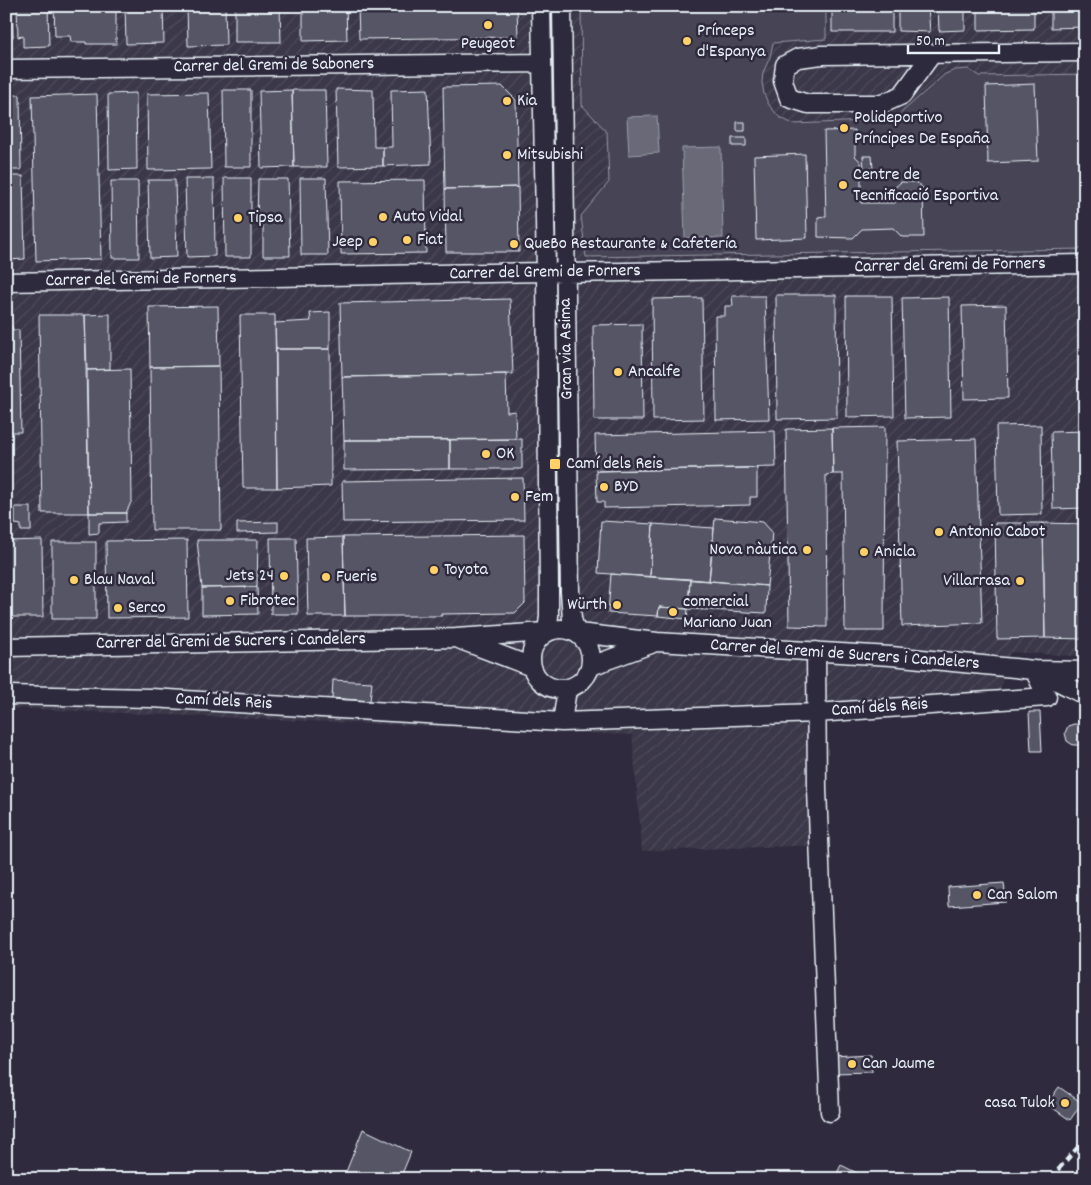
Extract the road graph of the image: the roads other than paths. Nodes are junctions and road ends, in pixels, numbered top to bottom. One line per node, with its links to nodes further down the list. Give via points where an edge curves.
1 (541, 6): 5 (street, Gran via Asima)
2 (562, 6): 9 (street, Gran via Asima)
3 (1085, 52): 4 (street)
4 (932, 54): 4 (street, via 798,58 785,65 783,81 789,98 808,104 882,104 902,94)
5 (542, 63): 6 (street, Carrer del Gremi de Saboners); 8 (street, Gran via Asima)
6 (6, 69)
7 (1085, 264): 9 (street, Carrer del Gremi de Forners)
8 (546, 272): 9 (street, Carrer del Gremi de Forners); 10 (street, Carrer del Gremi de Forners); 11 (street, Gran via Asima, via 549,580)
9 (566, 273): 12 (street, Gran via Asima, via 570,591 572,619)
10 (6, 282)
11 (546, 632): 12 (street, via 561,628); 13 (street, Carrer del Gremi de Sucrers i Candelers); 18 (street, via 532,648)
12 (577, 633): 14 (street, Carrer del Gremi de Sucrers i Candelers); 17 (street, via 589,647)
13 (456, 638): 15 (street, Carrer del Gremi de Sucrers i Candelers); 18 (street, Carrer del Gremi de Sucrers i Candelers)
14 (656, 642): 16 (street, Carrer del Gremi de Sucrers i Candelers); 17 (street)
15 (6, 647)
16 (816, 651): 19 (street, Carrer del Gremi de Sucrers i Candelers); 24 (street)
17 (591, 666): 21 (street, via 582,681)
18 (532, 667): 21 (street, via 535,676 549,687)
19 (1034, 670): 20 (street, Carrer del Gremi de Sucrers i Candelers); 23 (street, Carrer del Gremi de Sucrers i Candelers); 24 (street, Camí dels Reis, via 1047,697)
20 (1085, 671)
21 (567, 688): 25 (street)
22 (6, 695): 25 (street, Camí dels Reis, via 151,698)
23 (1085, 696)
24 (816, 713): 25 (street, Camí dels Reis); 26 (street)
25 (562, 722)
26 (830, 1112)

